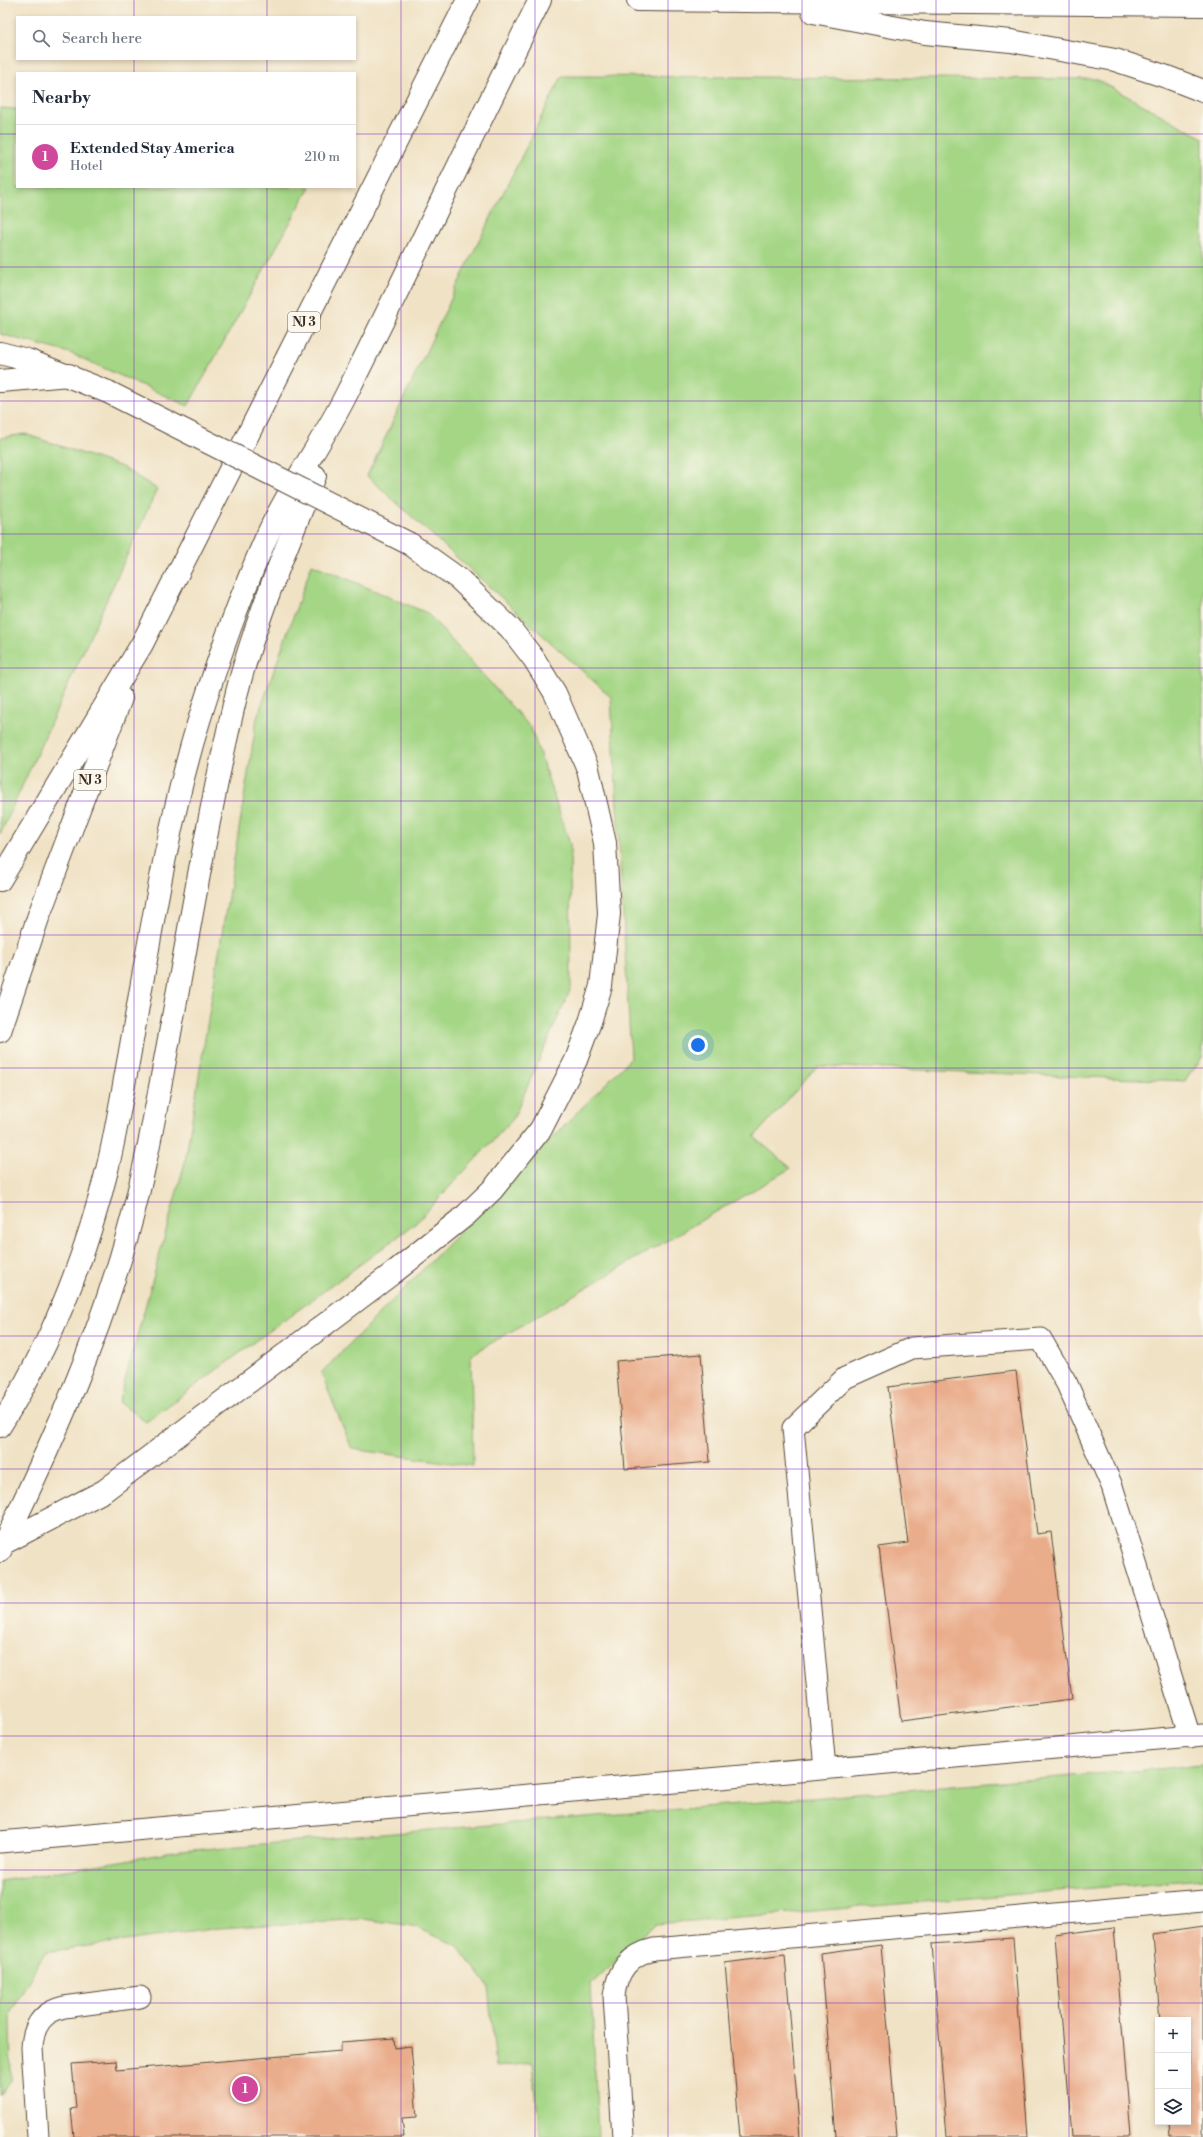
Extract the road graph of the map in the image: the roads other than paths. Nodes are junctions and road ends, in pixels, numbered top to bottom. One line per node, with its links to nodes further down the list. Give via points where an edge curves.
1 (468, 0): 12 (main road, NJ 3)
2 (540, 0): 11 (main road)
3 (638, 0): 4 (main road)
4 (666, 0): 5 (main road)
5 (758, 1): 6 (main road); 7 (main road, via 925,33 1010,41 1115,60)
6 (1203, 5)
7 (1203, 92)
8 (0, 353): 9 (main road)
9 (69, 375): 10 (main road); 16 (main road, bridge, via 108,392 410,544 459,579 510,628 534,659 555,693 588,770 605,843 609,914 601,986 576,1060 540,1129 498,1184 466,1215 393,1273 104,1491)
10 (0, 381)
11 (344, 400): 15 (main road, via 268,534 229,634 198,724 167,849 116,1131 97,1206 73,1279 59,1312); 16 (main road, via 269,592 238,688 212,809 149,1145 126,1238 98,1328 78,1380 52,1443)
12 (142, 644): 13 (main road); 14 (main road, NJ 3, via 39,915)
13 (0, 880)
14 (0, 1031)
15 (2, 1422)
16 (2, 1547)
17 (1196, 1736): 18 (lane); 18 (lane, via 1112,1486 1067,1384 1041,1339 912,1348 845,1378 793,1428)
18 (825, 1768): 19 (lane)
19 (0, 1842)
20 (1203, 1901): 23 (lane, via 654,1948 643,1951 631,1958 622,1969 615,1989)
21 (140, 1997): 22 (lane, via 54,2009 37,2023 32,2048)
22 (38, 2137)
23 (623, 2137)

